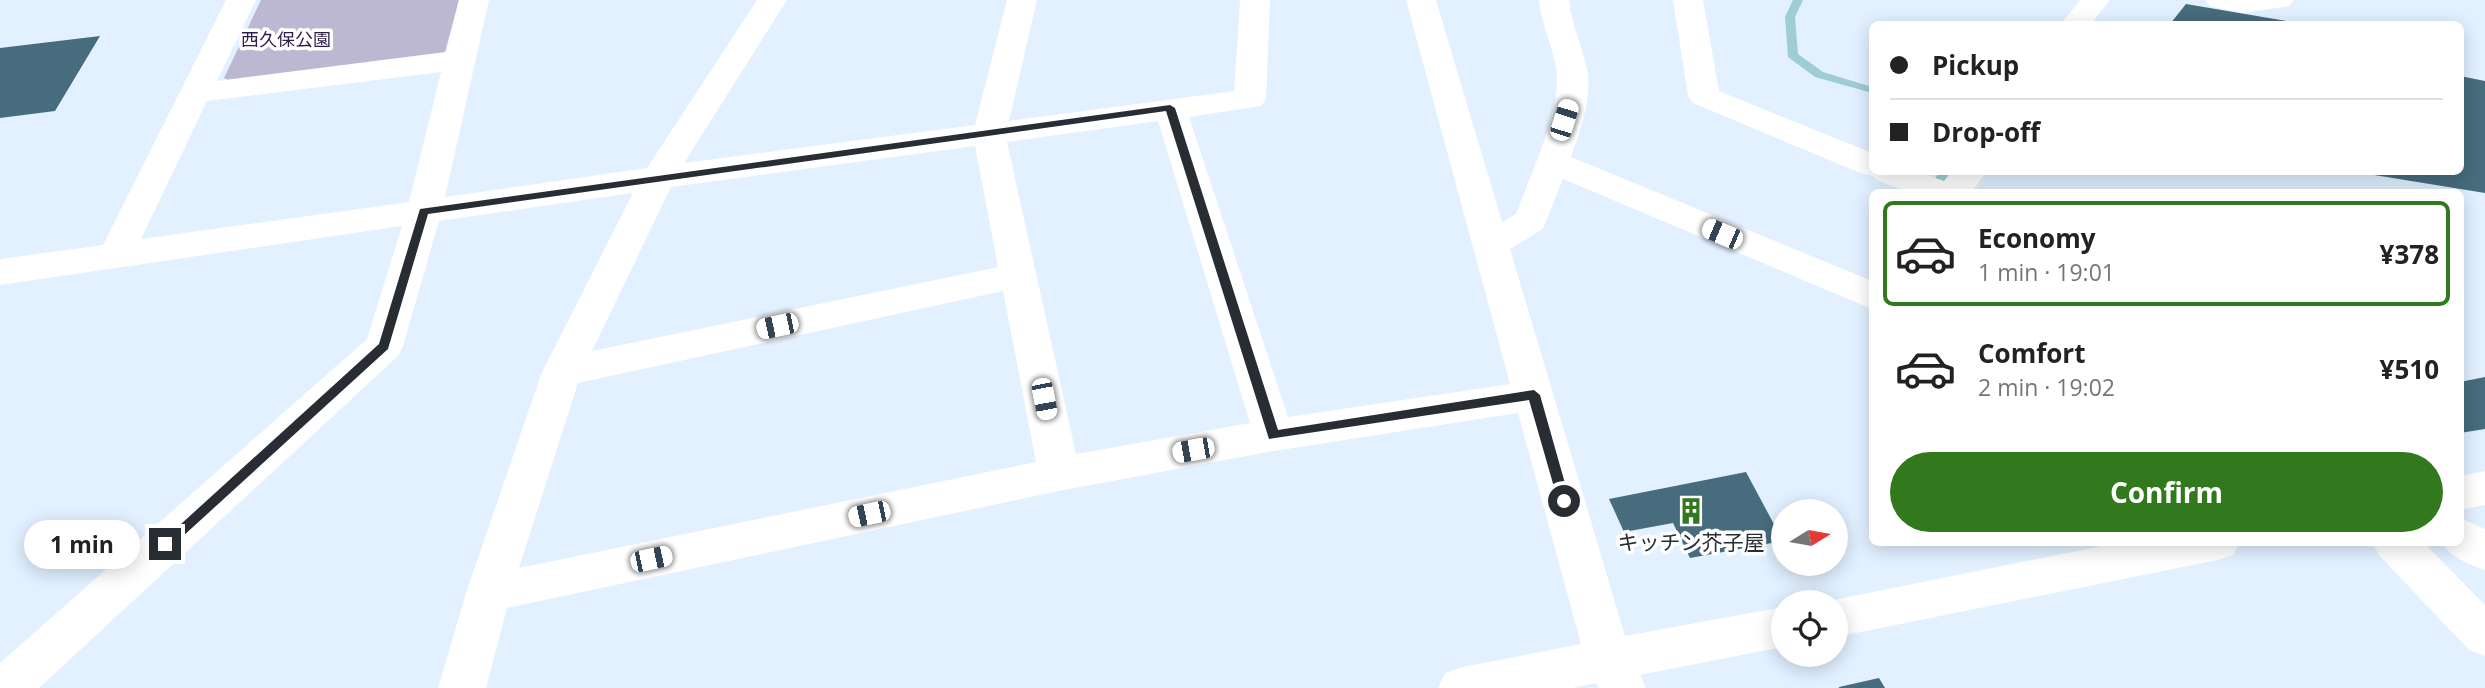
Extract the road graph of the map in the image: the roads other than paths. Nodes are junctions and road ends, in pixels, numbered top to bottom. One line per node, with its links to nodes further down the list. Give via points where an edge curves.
1 (241, 0): 14 (street)
2 (474, 0): 13 (street)
3 (772, 0): 20 (street)
4 (1022, 0): 16 (street)
5 (1255, 0): 15 (street, via 1250,99)
6 (1421, 0): 23 (street)
7 (1554, 0): 17 (street, via 1554,18 1573,76 1571,99)
8 (1688, 0): 18 (street, via 1704,96)
9 (2095, 0): 12 (street)
10 (2220, 0): 11 (street, via 2256,5)
11 (2279, 0)
12 (2078, 21)
13 (459, 60): 14 (street); 22 (street)
14 (195, 93): 24 (street)
15 (1170, 108): 16 (street); 30 (street)
16 (989, 134): 20 (street); 26 (street)
17 (1551, 161): 23 (street, via 1531,222); 27 (street)
18 (1869, 164)
19 (1898, 175): 21 (street)
20 (658, 178): 22 (street); 28 (street)
21 (1933, 189)
22 (424, 211): 24 (street); 44 (street, via 384,346)
23 (1491, 244): 29 (street)
24 (115, 256): 25 (street)
25 (0, 272)
26 (1018, 275): 28 (street); 31 (street)
27 (1869, 295)
28 (562, 372): 39 (street)
29 (1534, 395): 30 (street); 43 (street)
30 (1273, 435): 31 (street)
31 (1059, 474): 39 (street)
32 (2485, 488): 33 (street)
33 (2464, 492)
34 (2464, 539): 37 (street)
35 (2177, 546): 38 (street)
36 (2399, 546): 42 (street)
37 (2485, 552)
38 (2104, 553): 40 (street)
39 (488, 593): 45 (street)
40 (1848, 614)
41 (1771, 630): 43 (street)
42 (2485, 636)
43 (1615, 674): 46 (street)
44 (6, 688)
45 (462, 688)
46 (1462, 688)

